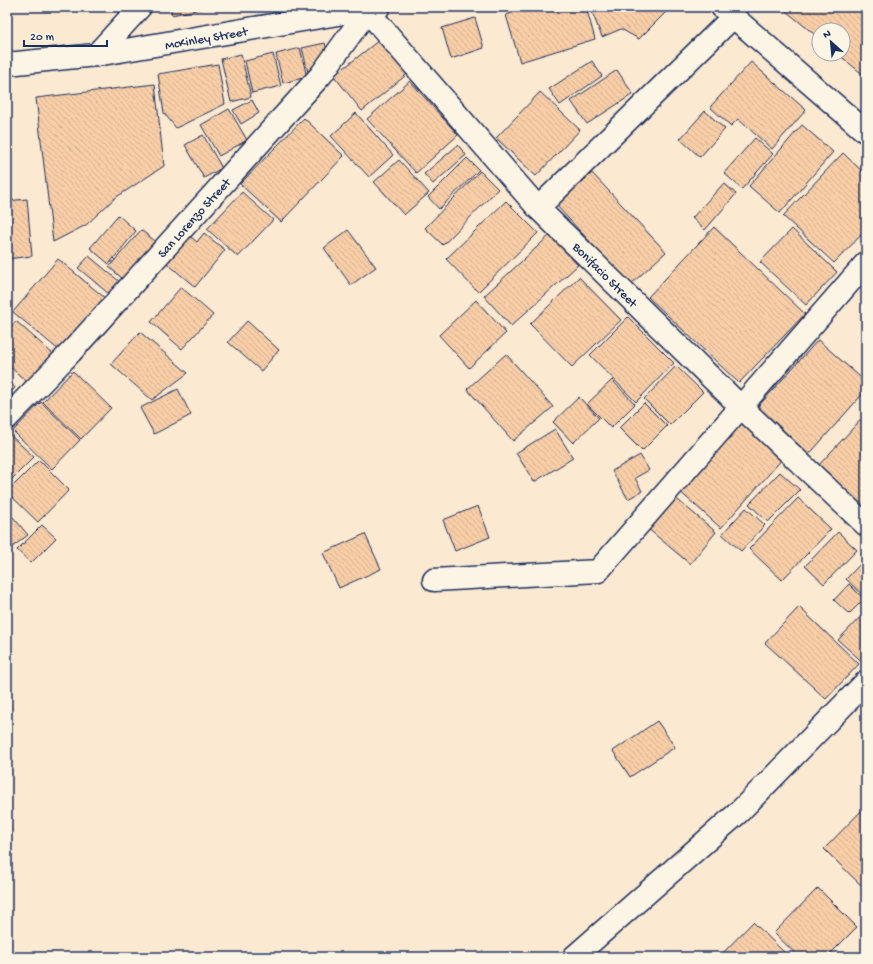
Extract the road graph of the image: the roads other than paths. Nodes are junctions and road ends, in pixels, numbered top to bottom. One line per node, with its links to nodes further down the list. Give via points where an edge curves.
1 (140, 7): 4 (street)
2 (370, 8): 4 (street, McKinley Street); 7 (street, Bonifacio Street); 10 (street, San Lorenzo Street, via 321,75 71,352)
3 (728, 12): 6 (street); 7 (street)
4 (96, 56): 5 (street, McKinley Street)
5 (7, 64)
6 (866, 132)
7 (538, 208): 9 (street, Bonifacio Street)
8 (866, 263): 9 (street)
9 (740, 406): 11 (street, Bonifacio Street); 12 (street, via 598,571)
10 (7, 418)
11 (866, 524)
12 (434, 580)
13 (866, 682): 14 (street, via 739,812)
14 (574, 957)

